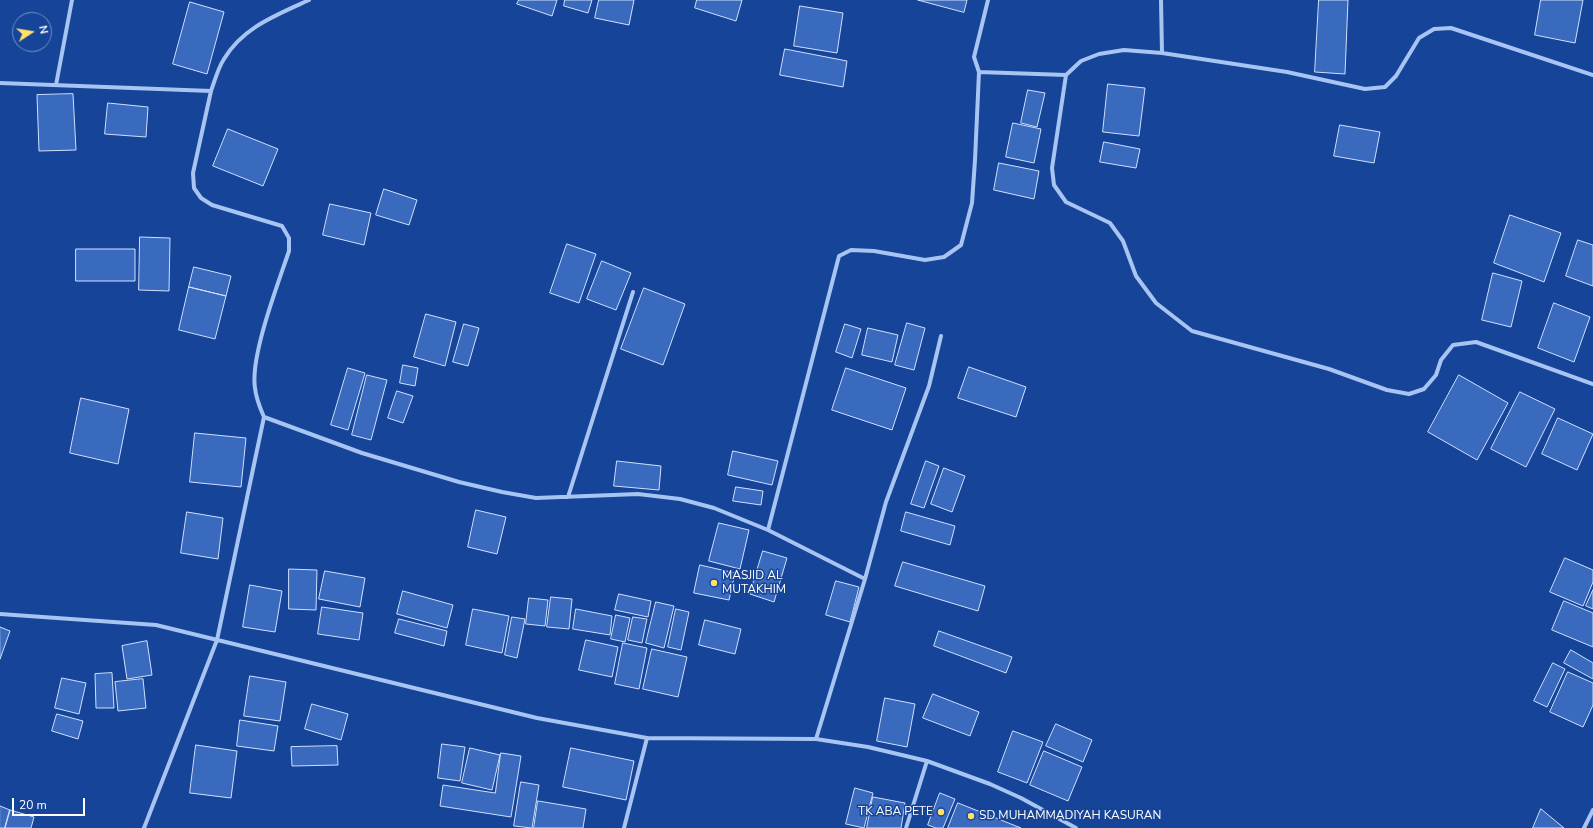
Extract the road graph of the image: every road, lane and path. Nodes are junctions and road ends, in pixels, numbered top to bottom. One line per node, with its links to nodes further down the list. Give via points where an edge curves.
1 (72, 0): 10 (street)
2 (309, 0): 11 (street, via 258,24 244,35 224,59)
3 (988, 0): 6 (street, via 974,57)
4 (1162, 0): 5 (street)
5 (1162, 53): 7 (street, via 1124,50 1099,54 1081,61); 8 (street, via 1287,72 1365,90 1385,87 1396,76 1419,38 1434,29 1451,28)
6 (979, 72): 7 (street); 17 (street, via 972,203 961,245 944,257 925,260 874,251 851,250 839,256)
7 (1066, 75): 14 (street, via 1052,168 1054,185 1066,202 1110,223 1123,241 1136,276 1156,303 1192,331 1329,369 1387,390 1409,394 1424,389 1436,375 1442,360 1453,345 1476,342)
8 (1593, 75)
9 (0, 83): 10 (street)
10 (56, 85): 11 (street)
11 (211, 90): 15 (street, via 193,173 194,188 201,198 212,205 282,226 289,238 289,251 264,329 255,370 255,388)
12 (633, 292): 16 (street)
13 (941, 336): 18 (street, via 929,386 886,502)
14 (1593, 384)
15 (264, 417): 16 (street, via 362,453 459,482 536,498); 20 (street)
16 (568, 497): 17 (street, via 638,494 680,499 714,508)
17 (768, 530): 18 (street)
18 (865, 579): 22 (street)
19 (0, 614): 20 (street, via 156,625)
20 (217, 640): 21 (street, via 537,718); 25 (street)
21 (647, 738): 22 (street); 26 (street)
22 (816, 739): 23 (street, via 868,747)
23 (927, 761): 27 (street); 28 (street, via 990,784)
24 (1593, 810): 29 (street)
25 (144, 828)
26 (624, 828)
27 (906, 828)
28 (1076, 828)
29 (1584, 828)

